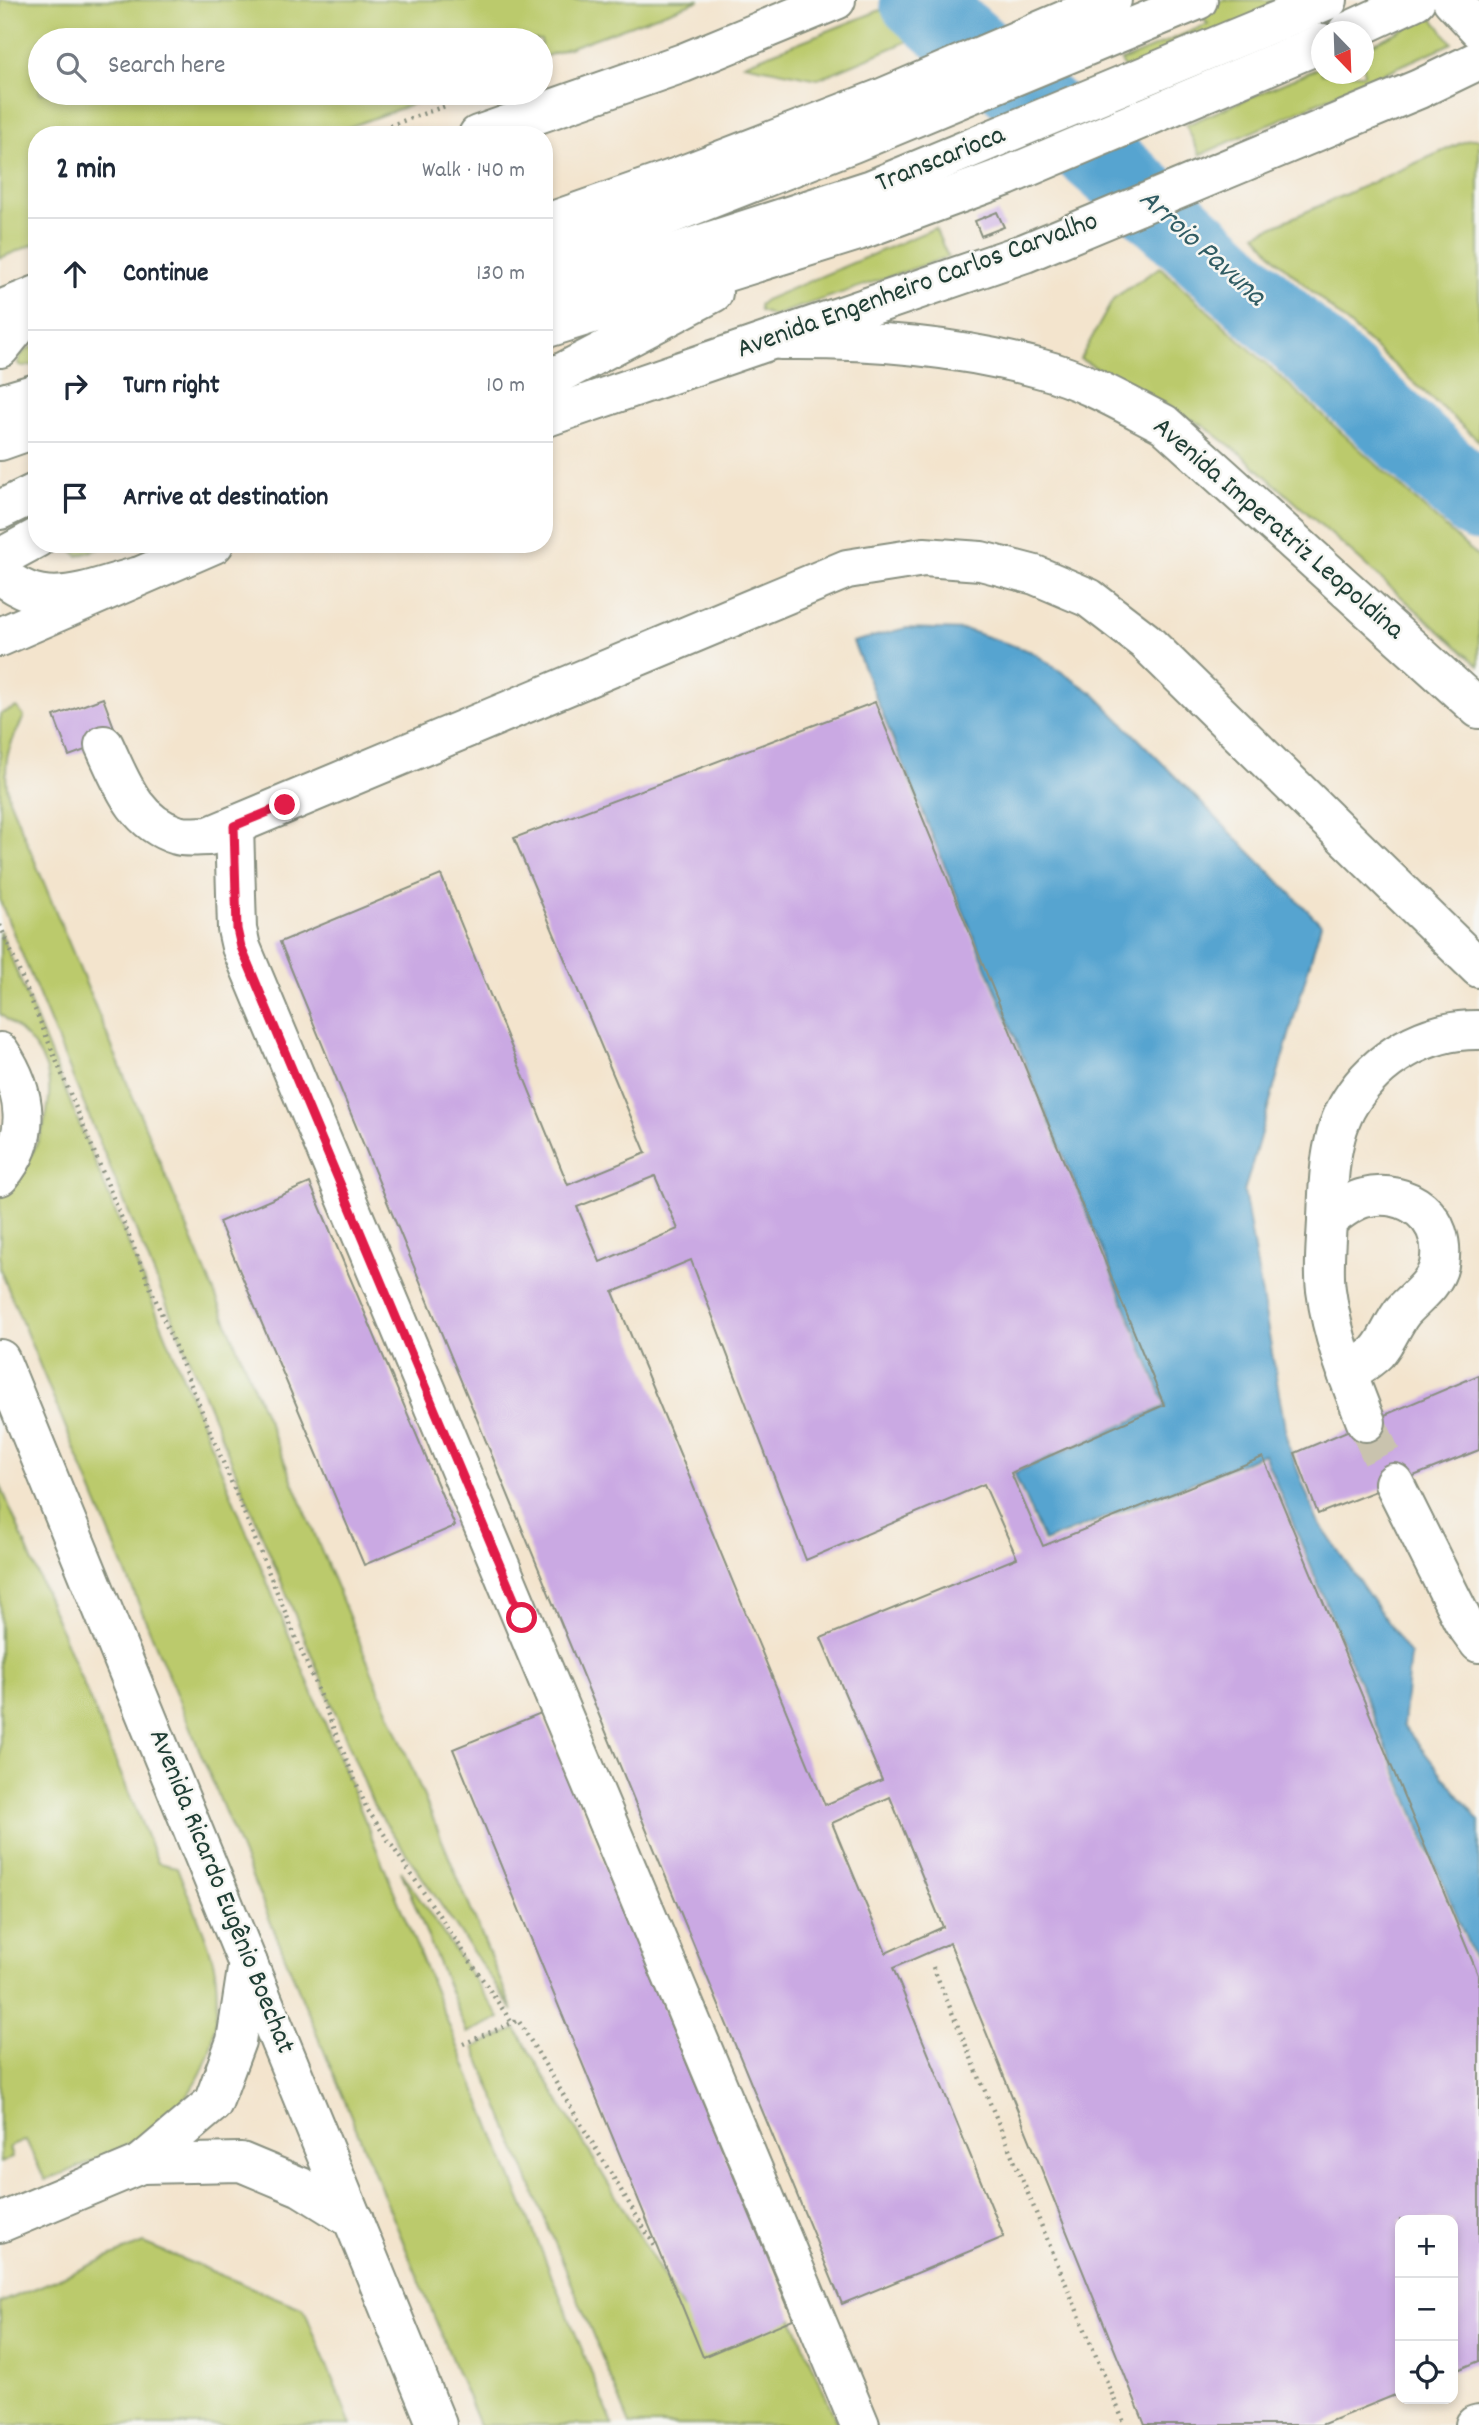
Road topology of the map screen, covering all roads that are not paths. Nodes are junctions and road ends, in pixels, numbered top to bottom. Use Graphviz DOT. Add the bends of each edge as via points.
graph roads {
  1 [pos="1198,0"];
  2 [pos="1328,0"];
  3 [pos="1416,0"];
  4 [pos="1452,0"];
  5 [pos="828,4"];
  6 [pos="1105,16"];
  7 [pos="1371,21"];
  8 [pos="1479,29"];
  9 [pos="1311,47"];
  10 [pos="1479,60"];
  11 [pos="911,103"];
  12 [pos="504,126"];
  13 [pos="553,221"];
  14 [pos="553,256"];
  15 [pos="775,257"];
  16 [pos="553,292"];
  17 [pos="28,299"];
  18 [pos="0,310"];
  19 [pos="28,313"];
  20 [pos="553,327"];
  21 [pos="769,341"];
  22 [pos="0,348"];
  23 [pos="553,377"];
  24 [pos="28,396"];
  25 [pos="0,404"];
  26 [pos="553,415"];
  27 [pos="28,431"];
  28 [pos="0,441"];
  29 [pos="28,496"];
  30 [pos="0,510"];
  31 [pos="28,543"];
  32 [pos="193,553"];
  33 [pos="0,558"];
  34 [pos="0,574"];
  35 [pos="136,577"];
  36 [pos="0,637"];
  37 [pos="1479,709"];
  38 [pos="104,745"];
  39 [pos="234,826"];
  40 [pos="1479,968"];
  41 [pos="1479,1030"];
  42 [pos="0,1052"];
  43 [pos="0,1176"];
  44 [pos="1327,1220"];
  45 [pos="0,1359"];
  46 [pos="1346,1374"];
  47 [pos="1366,1422"];
  48 [pos="1394,1483"];
  49 [pos="1479,1643"];
  50 [pos="248,1961"];
  51 [pos="141,2164"];
  52 [pos="354,2220"];
  53 [pos="0,2223"];
  54 [pos="438,2425"];
  55 [pos="860,2425"];
  1 -- 6 [label="main road"];
  2 -- 16 [label="main road, Transcarioca" via="872,189"];
  3 -- 7 [label="main road"];
  4 -- 8 [label="main road"];
  5 -- 12 [label="main road" via="683,63"];
  6 -- 11 [label="main road"];
  9 -- 15 [label="main road" via="1007,176"];
  10 -- 21 [label="main road, Avenida Engenheiro Carlos Carvalho" via="1070,236"];
  11 -- 13 [label="main road"];
  11 -- 14 [label="main road, Transcarioca" via="653,222"];
  15 -- 20 [label="main road"];
  15 -- 23 [label="main road"];
  17 -- 18 [label="main road"];
  19 -- 22 [label="main road"];
  21 -- 26 [label="main road, Avenida Engenheiro Carlos Carvalho"];
  21 -- 37 [label="main road, Avenida Imperatriz Leopoldina" via="864,339 954,349 1043,369 1164,424"];
  24 -- 25 [label="main road"];
  27 -- 28 [label="main road"];
  29 -- 30 [label="main road"];
  31 -- 33 [label="main road"];
  32 -- 35 [label="main road"];
  34 -- 35 [label="main road" via="27,594 49,597"];
  35 -- 36 [label="main road"];
  38 -- 39 [label="main road" via="128,798 148,821 178,836 209,836"];
  39 -- 40 [label="main road" via="847,569 924,557 981,561 1035,575 1088,598 1145,641"];
  39 -- 55 [label="main road" via="241,947"];
  41 -- 44 [label="main road" via="1432,1037 1399,1051 1349,1103 1336,1136"];
  42 -- 43 [label="main road" via="16,1077 24,1106 22,1135 11,1163"];
  44 -- 46 [label="main road" via="1325,1289"];
  44 -- 46 [label="main road" via="1360,1199 1388,1194 1414,1202 1432,1220 1440,1244 1439,1267 1428,1286 1402,1312 1380,1349"];
  45 -- 50 [label="main road, Avenida Ricardo Eugênio Boechat"];
  46 -- 47 [label="main road"];
  48 -- 49 [label="main road" via="1463,1621"];
  50 -- 51 [label="main road" via="236,2041 213,2103"];
  50 -- 52 [label="main road, Avenida Ricardo Eugênio Boechat"];
  51 -- 52 [label="main road" via="241,2162 300,2187"];
  51 -- 53 [label="main road"];
  52 -- 54 [label="main road, Avenida Ricardo Eugênio Boechat"];
}
